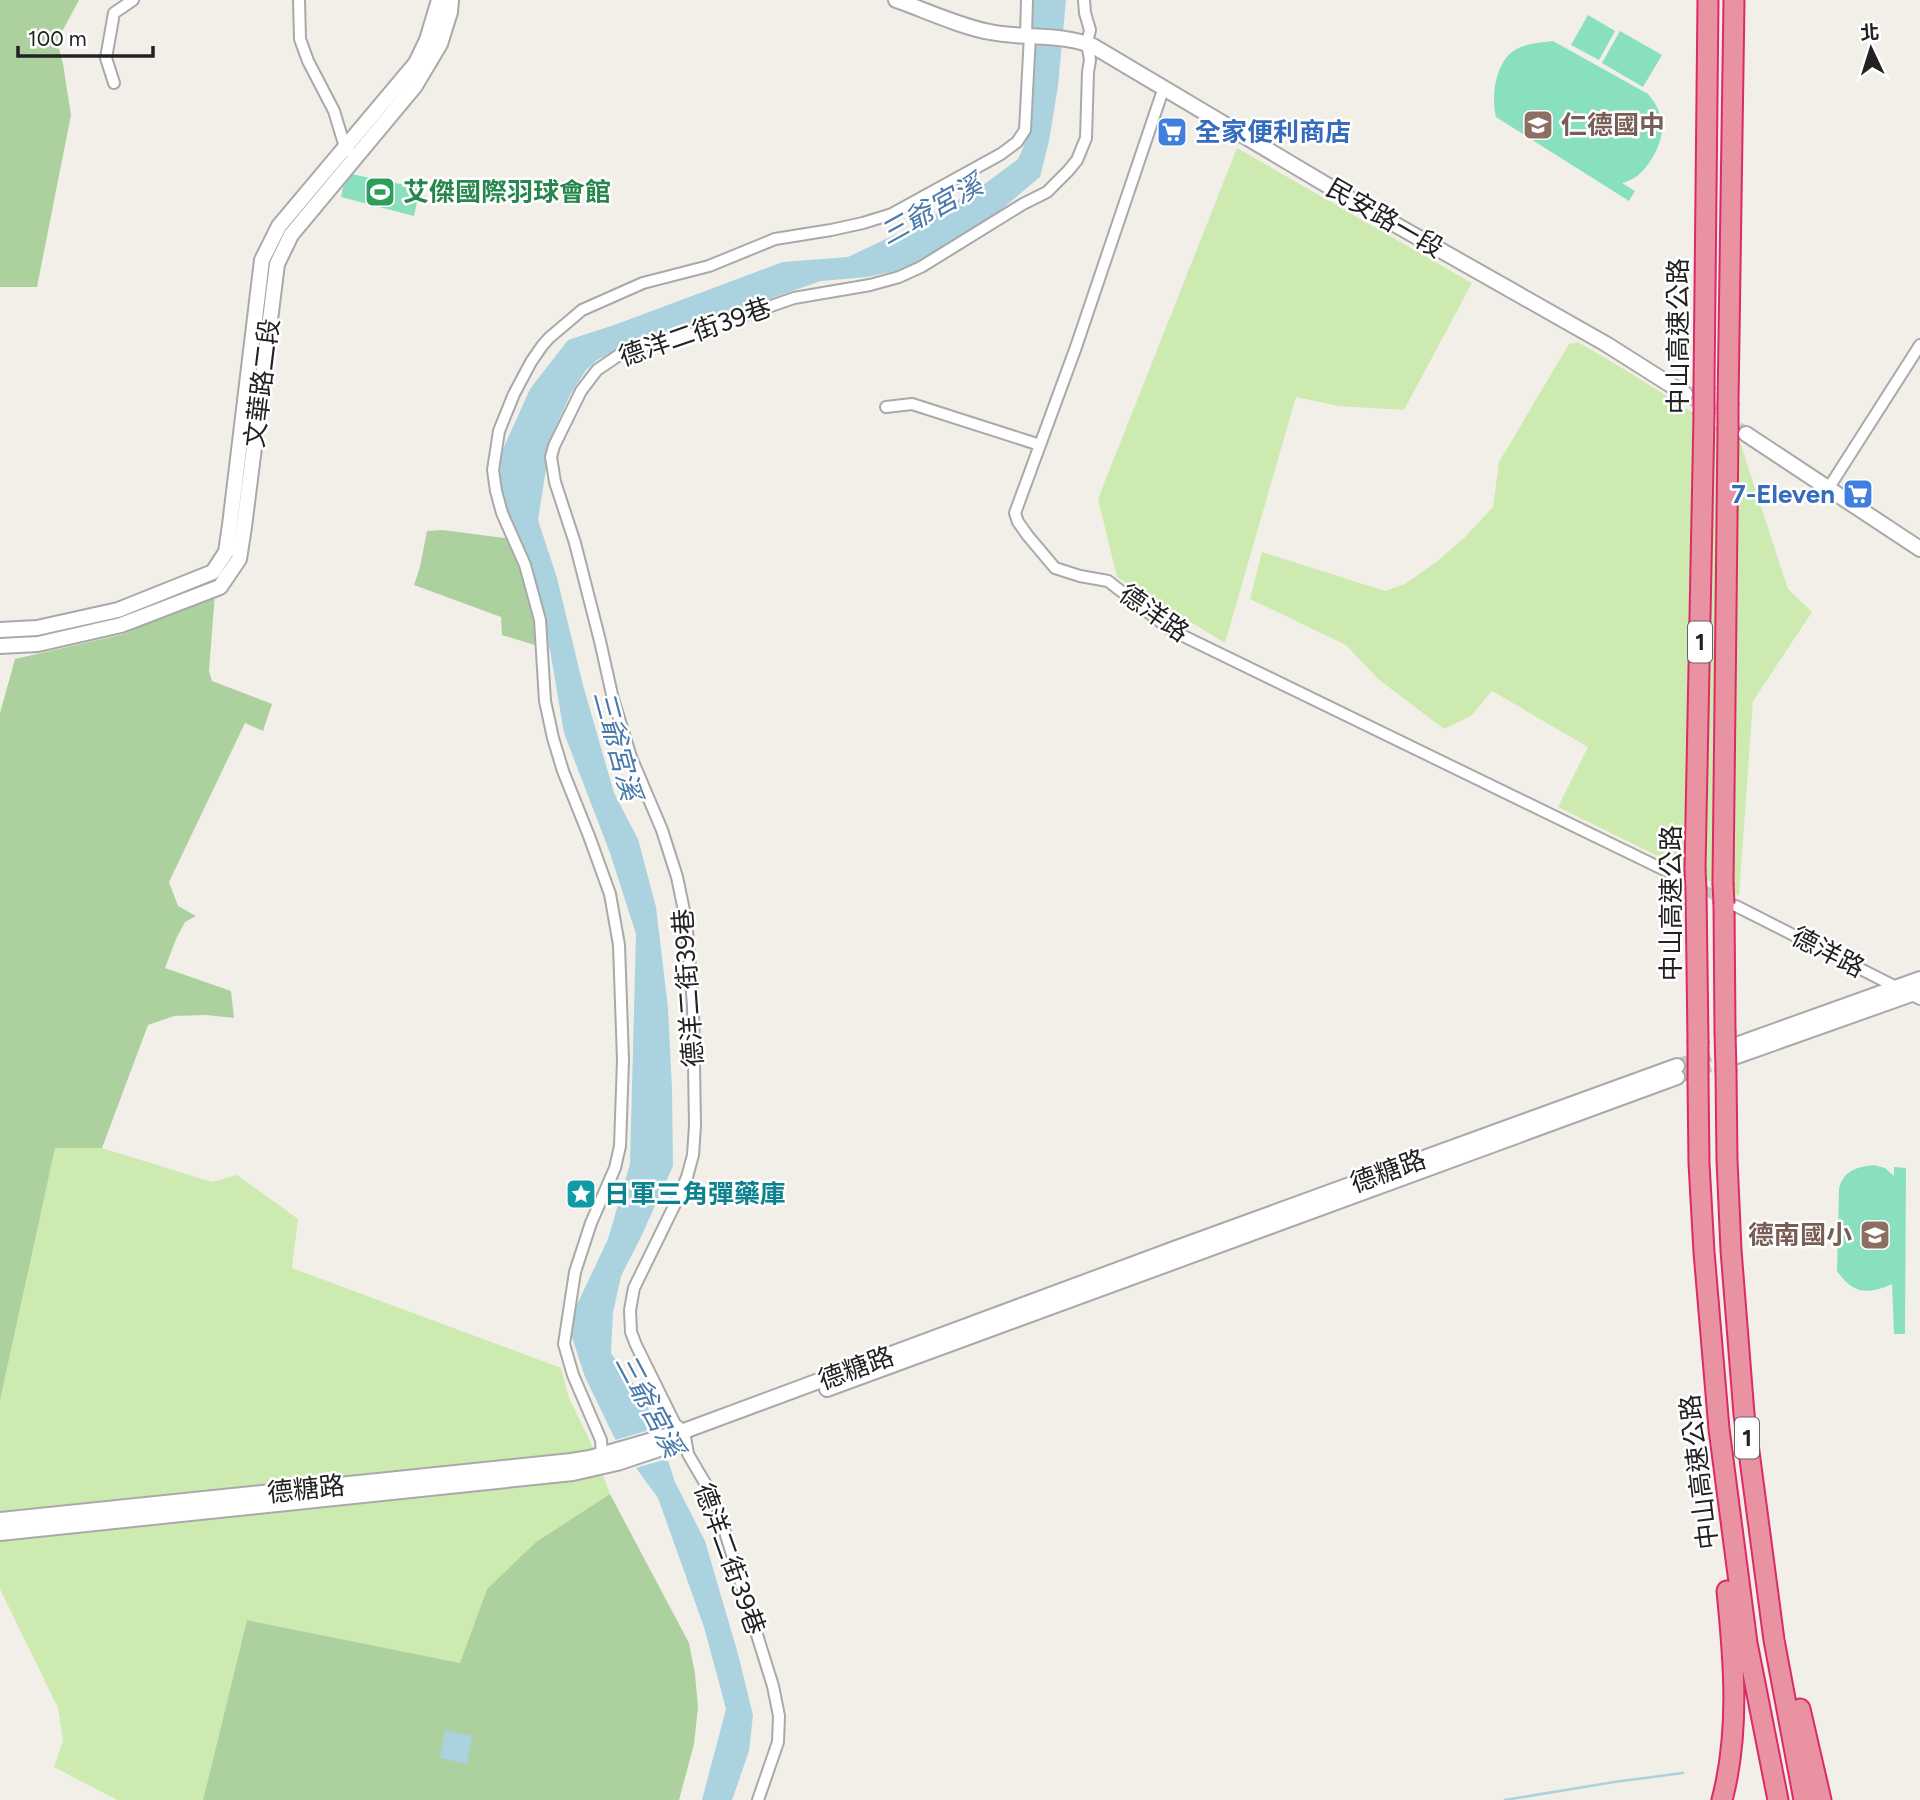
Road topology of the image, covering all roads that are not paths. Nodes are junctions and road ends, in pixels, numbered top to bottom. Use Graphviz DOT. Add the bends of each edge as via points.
graph roads {
  1 [pos="133,0"];
  2 [pos="299,0"];
  3 [pos="439,0"];
  4 [pos="452,0"];
  5 [pos="896,0"];
  6 [pos="1027,0"];
  7 [pos="1084,0"];
  8 [pos="1708,0"];
  9 [pos="1734,0"];
  10 [pos="1031,35"];
  11 [pos="1086,43"];
  12 [pos="114,83"];
  13 [pos="1164,87"];
  14 [pos="351,152"];
  15 [pos="1920,345"];
  16 [pos="1685,394"];
  17 [pos="886,407"];
  18 [pos="1737,432"];
  19 [pos="1040,445"];
  20 [pos="1828,489"];
  21 [pos="1920,549"];
  22 [pos="0,630"];
  23 [pos="0,646"];
  24 [pos="1687,873"];
  25 [pos="1730,905"];
  26 [pos="1920,979"];
  27 [pos="1912,993"];
  28 [pos="1731,1051"];
  29 [pos="1677,1071"];
  30 [pos="1742,1393"];
  31 [pos="1717,1410"];
  32 [pos="681,1437"];
  33 [pos="610,1459"];
  34 [pos="0,1520"];
  35 [pos="0,1533"];
  36 [pos="1730,1751"];
  37 [pos="758,1800"];
  38 [pos="1713,1800"];
  39 [pos="1722,1800"];
  40 [pos="1778,1800"];
  41 [pos="1804,1800"];
  42 [pos="1821,1800"];
  1 -- 12 [label="street" via="114,13 106,58"];
  2 -- 14 [label="street" via="300,39"];
  3 -- 14 [label="street, 文華路二段" via="428,40 415,63"];
  4 -- 14 [label="street, 文華路二段" via="440,44 415,86"];
  5 -- 10 [label="street" via="982,31"];
  6 -- 10 [label="street"];
  7 -- 11 [label="street, 德洋二街39巷" via="1090,30"];
  8 -- 24 [label="highway, 中山高速公路 / 1, bridge" via="1704,415"];
  9 -- 18 [label="highway, 中山高速公路 / 1, bridge" via="1728,403"];
  10 -- 11 [label="street, 民安路一段"];
  10 -- 33 [label="street" via="1025,130 1001,154 882,218 775,239 709,266 643,283 582,310 542,346 499,430 494,480 540,620 545,703 553,738 610,894 619,945 620,1146 575,1272 564,1344"];
  11 -- 13 [label="street, 民安路一段"];
  11 -- 32 [label="street, 德洋二街39巷" via="1090,60 1086,138 1077,160 1047,192 900,277 794,298 612,360 597,370 581,391 551,457 621,727 662,830 685,920 693,1005 694,1148 680,1196 639,1276 629,1310 631,1332 642,1359"];
  13 -- 16 [label="street, 民安路一段"];
  13 -- 19 [label="street, 德洋路"];
  14 -- 22 [label="street, 文華路二段" via="279,226 262,260 226,552 213,572 118,610 37,628"];
  14 -- 23 [label="street, 文華路二段" via="291,235 276,264 239,559 220,587 121,625 38,644"];
  15 -- 20 [label="street"];
  17 -- 19 [label="street" via="912,404"];
  18 -- 20 [label="street"];
  18 -- 25 [label="highway, 中山高速公路 / 1, bridge" via="1723,883"];
  19 -- 24 [label="street, 德洋路" via="1015,513 1055,568 1108,581 1171,630"];
  20 -- 21 [label="street"];
  24 -- 31 [label="highway, 中山高速公路 / 1, bridge" via="1696,890 1699,1163"];
  25 -- 27 [label="street, 德洋路"];
  25 -- 28 [label="highway, 中山高速公路 / 1"];
  26 -- 27 [label="street"];
  27 -- 28 [label="street"];
  28 -- 30 [label="highway, 中山高速公路 / 1" via="1727,1160"];
  29 -- 32 [label="street, 德糖路" via="1591,1096 1174,1249"];
  30 -- 41 [label="highway, 中山高速公路 / 1" via="1774,1640"];
  30 -- 42 [label="highway" via="1753,1413 1783,1638"];
  31 -- 36 [label="highway" via="1709,1430 1734,1685"];
  31 -- 40 [label="highway, 中山高速公路 / 1" via="1746,1643"];
  32 -- 33 [label="street, 德糖路"];
  32 -- 37 [label="street, 德洋二街39巷" via="715,1500 773,1686 778,1742"];
  33 -- 34 [label="street, 德糖路"];
  33 -- 35 [label="street, 德糖路" via="573,1473"];
  36 -- 38 [label="highway"];
  36 -- 39 [label="highway"];
}
